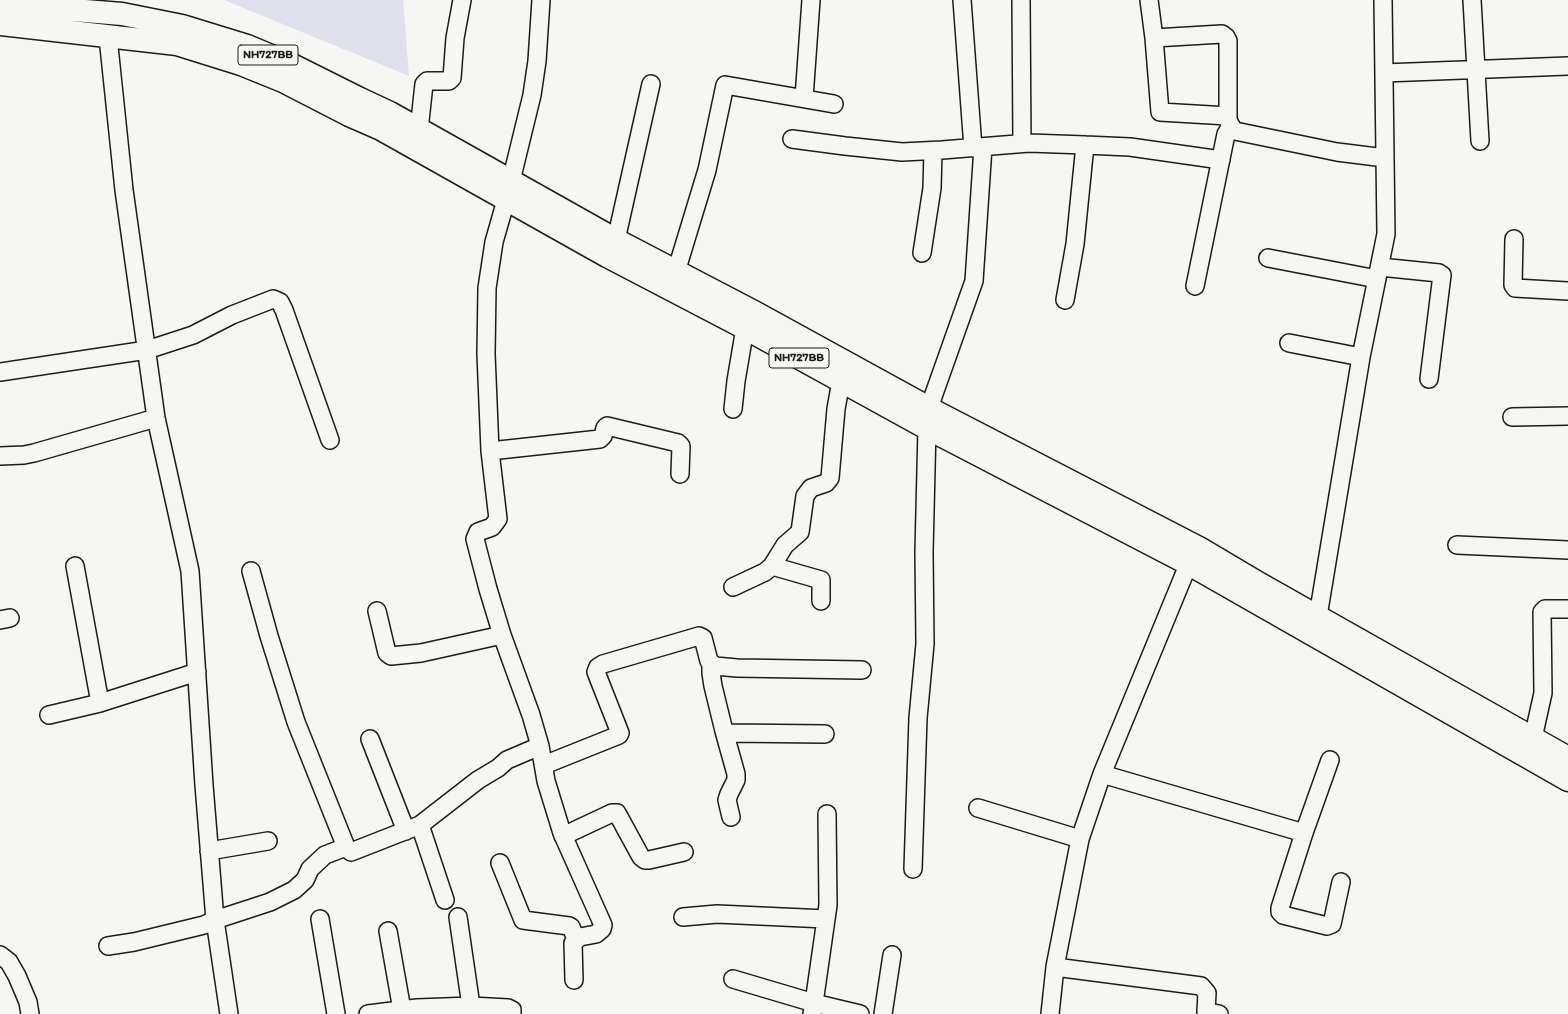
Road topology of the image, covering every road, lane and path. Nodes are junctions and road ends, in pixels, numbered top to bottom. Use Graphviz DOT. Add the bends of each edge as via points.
graph roads {
  1 [pos="462,0"];
  2 [pos="541,0"];
  3 [pos="811,0"];
  4 [pos="962,0"];
  5 [pos="1021,0"];
  6 [pos="1150,0"];
  7 [pos="1383,0"];
  8 [pos="1472,0"];
  9 [pos="0,4"];
  10 [pos="0,24"];
  11 [pos="108,36"];
  12 [pos="1154,38"];
  13 [pos="1568,66"];
  14 [pos="1476,70"];
  15 [pos="1384,73"];
  16 [pos="651,84"];
  17 [pos="804,98"];
  18 [pos="834,104"];
  19 [pos="1229,121"];
  20 [pos="419,130"];
  21 [pos="792,139"];
  22 [pos="1480,141"];
  23 [pos="1022,143"];
  24 [pos="1085,145"];
  25 [pos="978,147"];
  26 [pos="933,151"];
  27 [pos="1385,158"];
  28 [pos="1221,160"];
  29 [pos="508,190"];
  30 [pos="1514,239"];
  31 [pos="616,240"];
  32 [pos="922,253"];
  33 [pos="1268,258"];
  34 [pos="676,272"];
  35 [pos="1379,273"];
  36 [pos="1196,286"];
  37 [pos="1568,291"];
  38 [pos="1065,300"];
  39 [pos="745,328"];
  40 [pos="1289,343"];
  41 [pos="147,350"];
  42 [pos="1361,357"];
  43 [pos="0,372"];
  44 [pos="1429,378"];
  45 [pos="841,381"];
  46 [pos="733,409"];
  47 [pos="1568,416"];
  48 [pos="1512,417"];
  49 [pos="156,418"];
  50 [pos="928,418"];
  51 [pos="330,440"];
  52 [pos="490,451"];
  53 [pos="0,456"];
  54 [pos="680,474"];
  55 [pos="1457,545"];
  56 [pos="1568,550"];
  57 [pos="1193,555"];
  58 [pos="75,566"];
  59 [pos="772,566"];
  60 [pos="251,571"];
  61 [pos="733,587"];
  62 [pos="822,601"];
  63 [pos="1568,609"];
  64 [pos="377,612"];
  65 [pos="1318,616"];
  66 [pos="502,635"];
  67 [pos="711,664"];
  68 [pos="862,670"];
  69 [pos="197,672"];
  70 [pos="100,703"];
  71 [pos="50,715"];
  72 [pos="724,731"];
  73 [pos="825,734"];
  74 [pos="1533,738"];
  75 [pos="370,739"];
  76 [pos="540,746"];
  77 [pos="1568,758"];
  78 [pos="1330,760"];
  79 [pos="544,765"];
  80 [pos="1102,774"];
  81 [pos="1568,780"];
  82 [pos="978,808"];
  83 [pos="827,814"];
  84 [pos="731,817"];
  85 [pos="413,828"];
  86 [pos="1304,833"];
  87 [pos="563,836"];
  88 [pos="1080,839"];
  89 [pos="268,841"];
  90 [pos="346,847"];
  91 [pos="209,851"];
  92 [pos="684,852"];
  93 [pos="500,863"];
  94 [pos="913,869"];
  95 [pos="1341,882"];
  96 [pos="445,900"];
  97 [pos="458,917"];
  98 [pos="683,917"];
  99 [pos="320,919"];
  100 [pos="826,919"];
  101 [pos="215,920"];
  102 [pos="388,931"];
  103 [pos="576,939"];
  104 [pos="108,946"];
  105 [pos="0,955"];
  106 [pos="892,955"];
  107 [pos="1055,967"];
  108 [pos="733,979"];
  109 [pos="574,980"];
  110 [pos="471,1006"];
  111 [pos="813,1008"];
  112 [pos="402,1010"];
  113 [pos="435,1011"];
  114 [pos="1212,1013"];
  115 [pos="30,1014"];
  116 [pos="230,1014"];
  117 [pos="336,1014"];
  118 [pos="368,1014"];
  119 [pos="512,1014"];
  120 [pos="860,1014"];
  121 [pos="883,1014"];
  122 [pos="1050,1014"];
  1 -- 20 [label="street" via="454,38 452,78 450,81 427,81 424,84"];
  2 -- 29 [label="street" via="532,95"];
  3 -- 17 [label="street"];
  4 -- 25 [label="street"];
  5 -- 23 [label="street"];
  6 -- 12 [label="street"];
  7 -- 15 [label="street"];
  8 -- 14 [label="street"];
  9 -- 20 [label="highway, NH727BB" via="122,14 182,26 247,46 290,64"];
  10 -- 11 [label="highway, NH727BB"];
  11 -- 29 [label="highway, NH727BB" via="177,44 241,64 282,81"];
  11 -- 41 [label="street" via="124,190"];
  12 -- 19 [label="street" via="1160,112"];
  12 -- 19 [label="street" via="1222,34 1226,37"];
  13 -- 14 [label="street"];
  14 -- 15 [label="street"];
  14 -- 22 [label="street"];
  15 -- 27 [label="street"];
  16 -- 31 [label="street"];
  17 -- 18 [label="street"];
  17 -- 34 [label="street" via="725,85 707,170"];
  19 -- 27 [label="street" via="1235,130 1245,133 1337,152"];
  19 -- 28 [label="street"];
  20 -- 29 [label="highway, NH727BB"];
  21 -- 26 [label="street" via="902,152"];
  23 -- 24 [label="street"];
  23 -- 25 [label="street"];
  24 -- 28 [label="street"];
  24 -- 38 [label="street" via="1075,244"];
  25 -- 26 [label="street"];
  25 -- 50 [label="street" via="974,281"];
  26 -- 32 [label="street" via="932,188"];
  27 -- 35 [label="street" via="1386,234"];
  28 -- 36 [label="street"];
  29 -- 31 [label="highway, NH727BB"];
  29 -- 39 [label="highway, NH727BB" via="607,256"];
  29 -- 52 [label="street" via="494,242 486,288"];
  30 -- 37 [label="street" via="1515,288"];
  31 -- 34 [label="highway, NH727BB"];
  33 -- 35 [label="street"];
  34 -- 50 [label="highway, NH727BB" via="754,312"];
  35 -- 42 [label="street"];
  35 -- 44 [label="street" via="1439,272 1442,275"];
  39 -- 45 [label="highway, NH727BB"];
  39 -- 46 [label="street"];
  40 -- 42 [label="street"];
  41 -- 43 [label="street"];
  41 -- 49 [label="street"];
  41 -- 51 [label="street" via="193,335 232,315 273,299 280,302"];
  42 -- 65 [label="street"];
  45 -- 50 [label="highway, NH727BB"];
  45 -- 59 [label="street" via="830,478 826,483 811,488 805,496 800,532 785,545"];
  47 -- 48 [label="street"];
  49 -- 53 [label="street" via="34,453"];
  49 -- 69 [label="street" via="190,571"];
  50 -- 57 [label="highway, NH727BB"];
  50 -- 94 [label="street" via="924,552 925,644 918,718"];
  52 -- 54 [label="street" via="600,439 607,426 678,443 681,446"];
  52 -- 66 [label="street" via="498,519 492,527 478,532 475,539"];
  55 -- 56 [label="street"];
  57 -- 65 [label="highway, NH727BB"];
  57 -- 80 [label="street"];
  57 -- 81 [label="highway, NH727BB"];
  58 -- 70 [label="street"];
  59 -- 61 [label="street"];
  59 -- 62 [label="street" via="821,580"];
  60 -- 90 [label="street" via="296,722"];
  63 -- 74 [label="street" via="1545,609 1542,612 1543,693"];
  64 -- 66 [label="street" via="387,653 391,656 421,653"];
  65 -- 74 [label="highway, NH727BB"];
  66 -- 76 [label="street"];
  67 -- 68 [label="street" via="737,668"];
  67 -- 72 [label="street" via="713,686"];
  67 -- 79 [label="street" via="703,638 699,636 598,667 596,672 619,735"];
  69 -- 70 [label="street"];
  69 -- 91 [label="street"];
  70 -- 71 [label="street"];
  72 -- 73 [label="street"];
  72 -- 84 [label="street" via="736,774 727,800"];
  74 -- 77 [label="highway, NH727BB"];
  75 -- 85 [label="street"];
  76 -- 79 [label="street"];
  76 -- 85 [label="street" via="507,760"];
  78 -- 86 [label="street"];
  79 -- 87 [label="street" via="548,791"];
  80 -- 86 [label="street"];
  80 -- 88 [label="street"];
  82 -- 88 [label="street"];
  83 -- 100 [label="street"];
  85 -- 90 [label="street" via="351,852"];
  85 -- 96 [label="street"];
  86 -- 95 [label="street" via="1280,912 1283,915 1327,926 1332,924"];
  87 -- 92 [label="street" via="617,813 645,860"];
  87 -- 103 [label="street" via="603,925 596,934"];
  88 -- 107 [label="street"];
  89 -- 91 [label="street"];
  90 -- 101 [label="street" via="325,855 316,862 305,880 294,890 270,902"];
  91 -- 101 [label="street"];
  93 -- 103 [label="street" via="523,920 569,926"];
  97 -- 110 [label="street"];
  98 -- 100 [label="street" via="717,914"];
  99 -- 117 [label="street"];
  100 -- 111 [label="street"];
  101 -- 104 [label="street" via="176,932"];
  101 -- 116 [label="street"];
  102 -- 112 [label="street"];
  103 -- 109 [label="street" via="572,947"];
  105 -- 115 [label="street" via="9,962 17,976"];
  106 -- 121 [label="street"];
  107 -- 114 [label="street" via="1201,986 1207,993 1206,1009"];
  107 -- 122 [label="street"];
  108 -- 111 [label="street"];
  110 -- 113 [label="street"];
  110 -- 119 [label="street" via="508,1008 512,1010"];
  111 -- 120 [label="street"];
  112 -- 113 [label="street"];
  112 -- 118 [label="street"];
}
